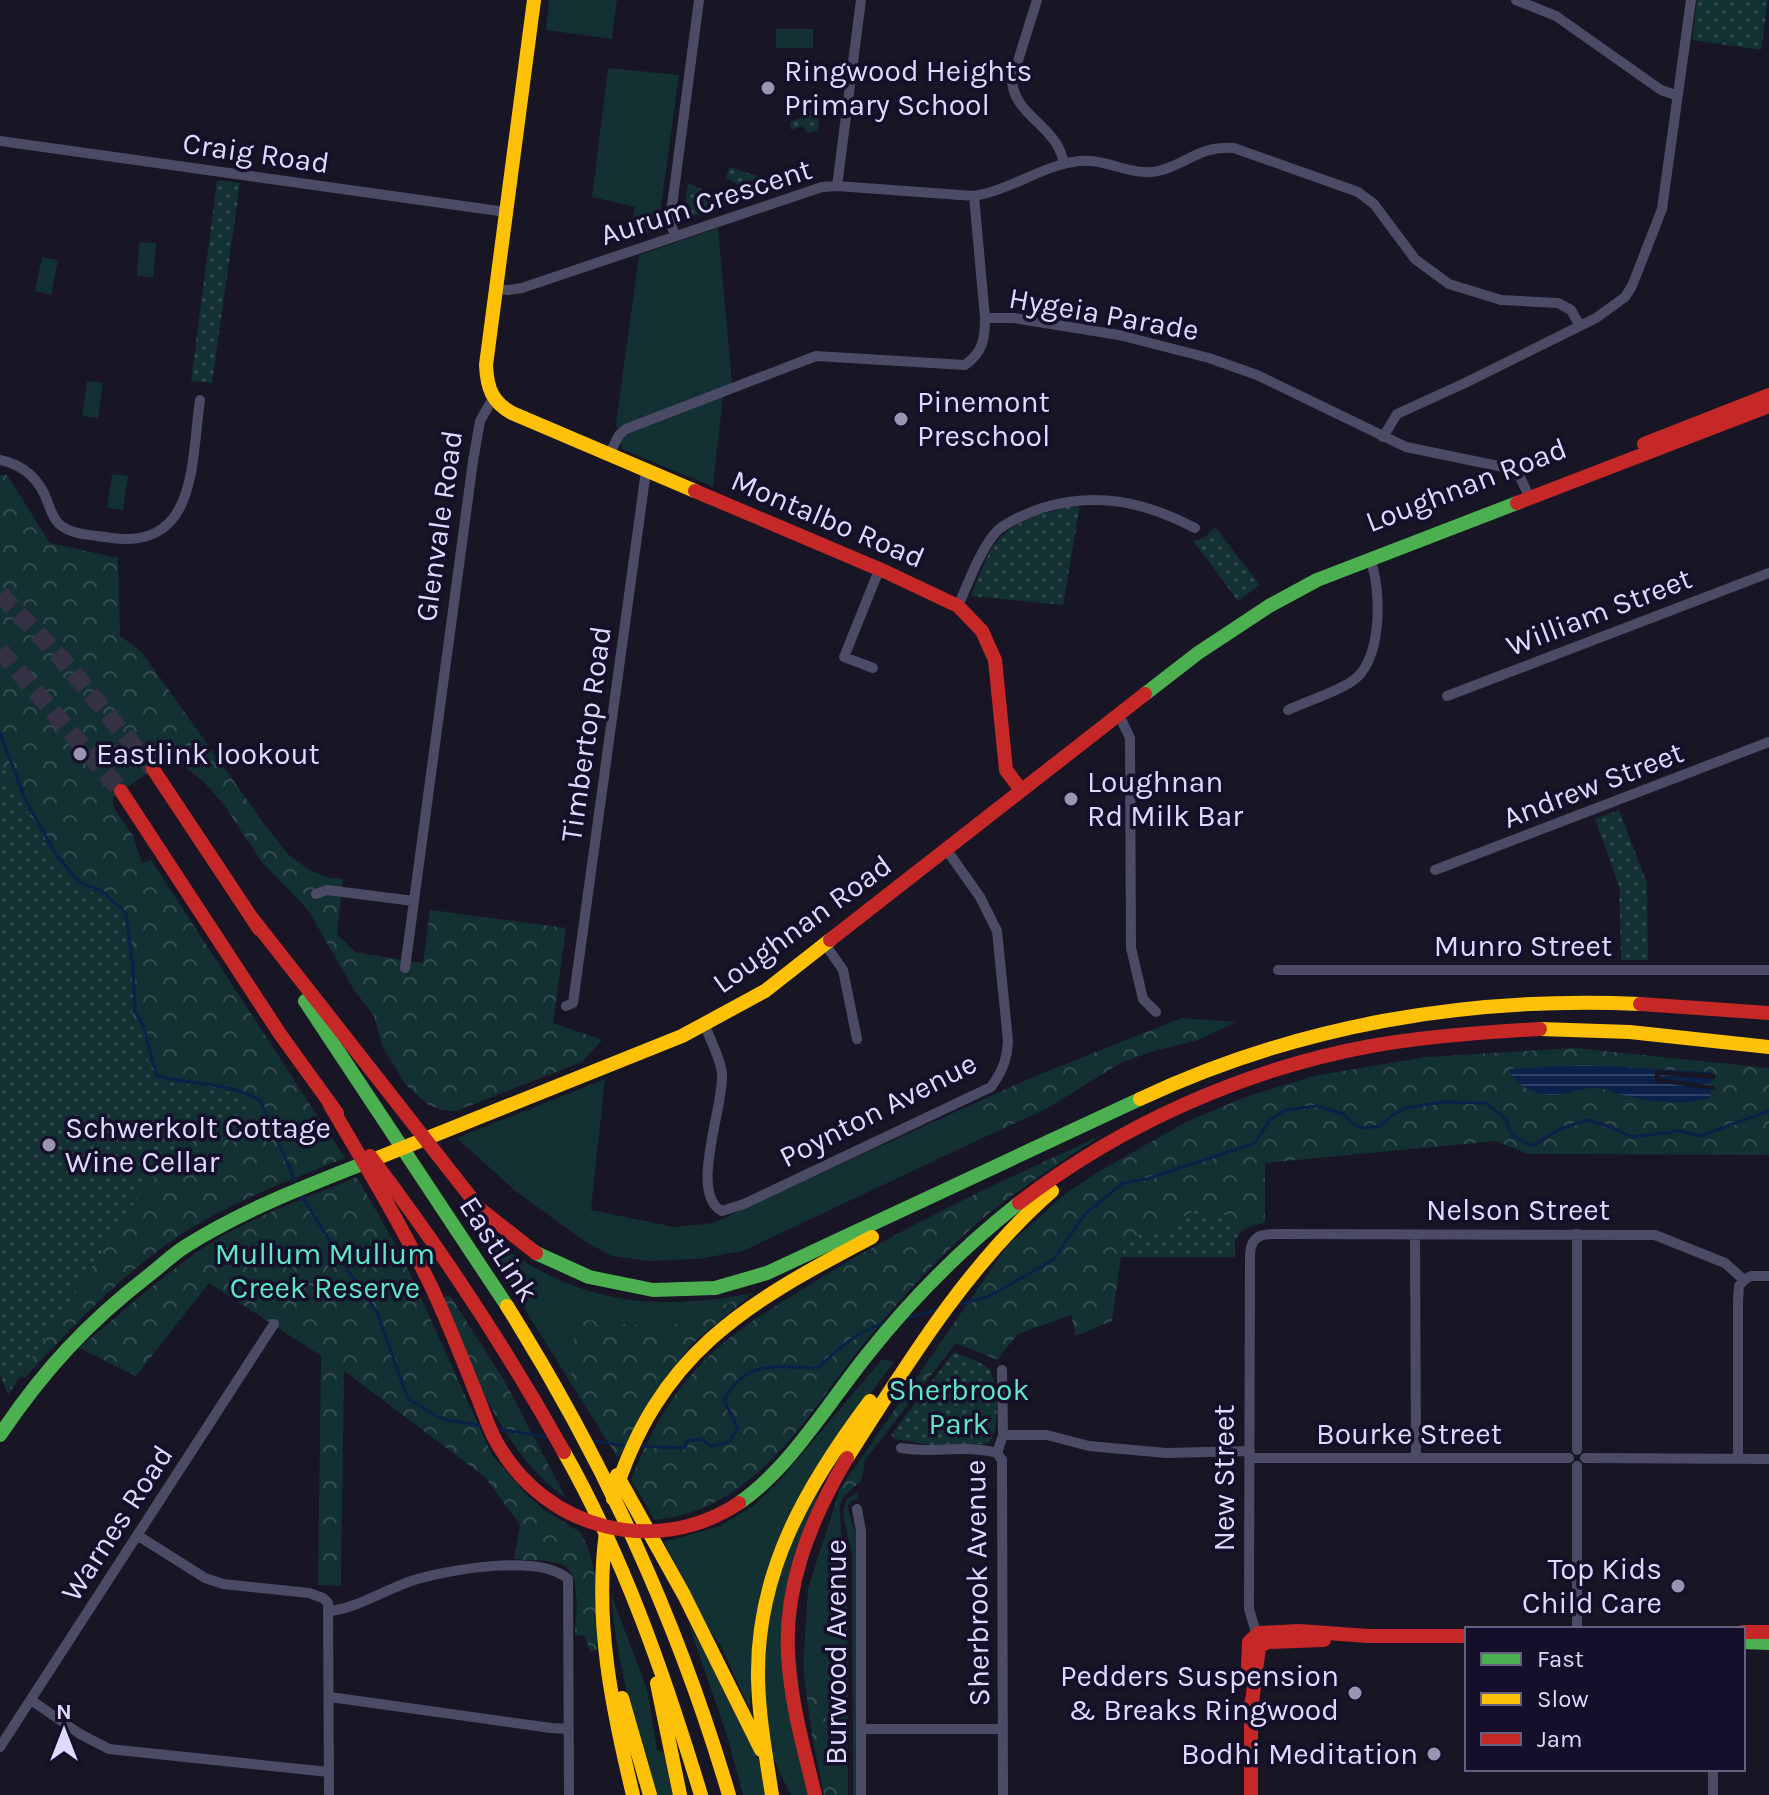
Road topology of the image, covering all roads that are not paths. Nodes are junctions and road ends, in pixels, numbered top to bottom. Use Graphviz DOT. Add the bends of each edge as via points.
graph roads {
  1 [pos="534,0"];
  2 [pos="699,0"];
  3 [pos="861,0"];
  4 [pos="1037,0"];
  5 [pos="1516,0"];
  6 [pos="1691,0"];
  7 [pos="1678,96"];
  8 [pos="0,141"];
  9 [pos="1064,163"];
  10 [pos="837,186"];
  11 [pos="974,196"];
  12 [pos="506,212"];
  13 [pos="675,236"];
  14 [pos="495,289"];
  15 [pos="985,318"];
  16 [pos="1580,326"];
  17 [pos="1769,395"];
  18 [pos="200,400"];
  19 [pos="492,400"];
  20 [pos="1769,406"];
  21 [pos="1383,437"];
  22 [pos="609,455"];
  23 [pos="0,460"];
  24 [pos="646,471"];
  25 [pos="1526,490"];
  26 [pos="1195,528"];
  27 [pos="1370,559"];
  28 [pos="879,570"];
  29 [pos="1769,573"];
  30 [pos="958,606"];
  31 [pos="1198,653"];
  32 [pos="873,668"];
  33 [pos="1447,696"];
  34 [pos="1288,710"];
  35 [pos="1118,713"];
  36 [pos="1769,742"];
  37 [pos="153,769"];
  38 [pos="1021,790"];
  39 [pos="121,791"];
  40 [pos="946,849"];
  41 [pos="1435,870"];
  42 [pos="316,894"];
  43 [pos="414,901"];
  44 [pos="252,918"];
  45 [pos="825,944"];
  46 [pos="405,968"];
  47 [pos="1278,970"];
  48 [pos="1769,970"];
  49 [pos="573,1006"];
  50 [pos="1156,1012"];
  51 [pos="1769,1013"];
  52 [pos="705,1025"];
  53 [pos="857,1039"];
  54 [pos="1769,1047"];
  55 [pos="1241,1082"];
  56 [pos="1134,1102"];
  57 [pos="330,1105"];
  58 [pos="1577,1234"];
  59 [pos="1415,1235"];
  60 [pos="1254,1239"];
  61 [pos="1769,1276"];
  62 [pos="1744,1280"];
  63 [pos="274,1324"];
  64 [pos="917,1349"];
  65 [pos="1002,1370"];
  66 [pos="563,1396"];
  67 [pos="0,1435"];
  68 [pos="1003,1435"];
  69 [pos="901,1448"];
  70 [pos="997,1453"];
  71 [pos="1250,1455"];
  72 [pos="1416,1458"];
  73 [pos="1577,1458"];
  74 [pos="1738,1459"];
  75 [pos="1769,1459"];
  76 [pos="857,1509"];
  77 [pos="137,1535"];
  78 [pos="330,1611"];
  79 [pos="643,1618"];
  80 [pos="1577,1627"];
  81 [pos="1769,1632"];
  82 [pos="1368,1636"];
  83 [pos="1465,1636"];
  84 [pos="1745,1640"];
  85 [pos="1261,1641"];
  86 [pos="1769,1643"];
  87 [pos="605,1646"];
  88 [pos="330,1697"];
  89 [pos="31,1700"];
  90 [pos="569,1729"];
  91 [pos="861,1729"];
  92 [pos="1003,1729"];
  93 [pos="0,1747"];
  94 [pos="1713,1771"];
  95 [pos="329,1772"];
  96 [pos="329,1795"];
  97 [pos="569,1795"];
  98 [pos="633,1795"];
  99 [pos="650,1795"];
  100 [pos="680,1795"];
  101 [pos="701,1795"];
  102 [pos="729,1795"];
  103 [pos="779,1795"];
  104 [pos="815,1795"];
  105 [pos="861,1795"];
  106 [pos="1003,1795"];
  107 [pos="1251,1795"];
  108 [pos="1713,1795"];
  1 -- 12 [label="main road, Glenvale Road"];
  2 -- 13 [label="street" via="670,221"];
  3 -- 10 [label="street"];
  4 -- 9 [label="street" via="1012,88 1020,105 1055,140"];
  5 -- 7 [label="street" via="1556,16 1661,90"];
  6 -- 7 [label="street"];
  7 -- 16 [label="street" via="1662,209 1632,286 1615,307"];
  8 -- 12 [label="street, Craig Road"];
  9 -- 11 [label="street, Aurum Crescent"];
  9 -- 16 [label="street, Aurum Crescent" via="1087,160 1147,173 1201,151 1234,148 1366,196 1415,259 1449,284 1501,300 1558,303 1571,310"];
  10 -- 11 [label="street, Aurum Crescent"];
  10 -- 13 [label="street, Aurum Crescent"];
  11 -- 15 [label="street"];
  12 -- 14 [label="main road, Glenvale Road"];
  13 -- 14 [label="street, Aurum Crescent" via="522,288"];
  14 -- 19 [label="main road, Glenvale Road" via="485,378"];
  15 -- 21 [label="street, Hygeia Parade" via="1119,335 1209,358 1257,375"];
  15 -- 22 [label="street, Hygeia Parade" via="980,351 965,365 816,356 626,429"];
  16 -- 21 [label="street" via="1397,414"];
  17 -- 25 [label="main road, Loughnan Road"];
  18 -- 23 [label="street" via="183,505 169,525 146,538 68,530 55,519 36,480"];
  19 -- 22 [label="main road, Montalbo Road"];
  19 -- 43 [label="street, Glenvale Road" via="480,421 475,447"];
  20 -- 27 [label="main road, Loughnan Road"];
  21 -- 25 [label="street, Hygeia Parade" via="1422,451 1508,468"];
  22 -- 24 [label="main road, Montalbo Road"];
  24 -- 28 [label="main road, Montalbo Road"];
  24 -- 49 [label="street, Timbertop Road"];
  25 -- 31 [label="main road, Loughnan Road" via="1292,584 1226,625"];
  26 -- 30 [label="street" via="1172,515 1100,499 1065,501 1030,512 998,530"];
  27 -- 31 [label="main road, Loughnan Road" via="1288,595"];
  27 -- 34 [label="street" via="1379,603 1366,663 1350,683"];
  28 -- 30 [label="main road, Montalbo Road"];
  28 -- 32 [label="street" via="844,657"];
  29 -- 33 [label="street, William Street"];
  30 -- 38 [label="main road, Montalbo Road" via="982,631 995,660 1006,770"];
  31 -- 35 [label="main road, Loughnan Road"];
  35 -- 38 [label="main road, Loughnan Road"];
  35 -- 50 [label="street" via="1130,738 1131,948 1143,999"];
  36 -- 41 [label="street, Andrew Street"];
  37 -- 44 [label="main road, EastLink"];
  38 -- 40 [label="main road, Loughnan Road"];
  39 -- 57 [label="main road, EastLink"];
  40 -- 45 [label="main road, Loughnan Road"];
  40 -- 52 [label="street, Poynton Avenue" via="997,931 1008,1041 1002,1072 991,1087 722,1211 707,1186 722,1072"];
  42 -- 43 [label="street" via="327,890"];
  43 -- 46 [label="street, Glenvale Road"];
  44 -- 56 [label="main road" via="480,1209 532,1251 620,1285 715,1288 767,1273"];
  44 -- 66 [label="main road, EastLink"];
  45 -- 52 [label="main road, Loughnan Road" via="765,991"];
  45 -- 53 [label="street" via="843,970"];
  47 -- 48 [label="street, Munro Street"];
  51 -- 56 [label="main road" via="1564,1002 1416,1015 1276,1045"];
  52 -- 67 [label="main road, Loughnan Road" via="299,1189 186,1246 76,1337"];
  54 -- 55 [label="main road" via="1602,1030 1484,1031 1316,1057"];
  55 -- 57 [label="main road" via="1129,1129 1009,1209 941,1270 756,1490 733,1507 666,1532 617,1531 558,1507 510,1463 412,1247"];
  55 -- 64 [label="main road" via="1086,1164 1025,1215"];
  56 -- 87 [label="main road" via="829,1260 774,1291 706,1340 639,1429 611,1505 601,1579"];
  57 -- 79 [label="main road, EastLink" via="406,1201 532,1392 610,1540"];
  58 -- 59 [label="street, Nelson Street"];
  58 -- 62 [label="street, Nelson Street" via="1662,1236 1725,1263"];
  58 -- 73 [label="street"];
  59 -- 60 [label="street, Nelson Street" via="1268,1234"];
  59 -- 72 [label="street"];
  60 -- 71 [label="street, New Street"];
  61 -- 62 [label="street"];
  62 -- 74 [label="street" via="1738,1301"];
  63 -- 77 [label="street, Warnes Road"];
  64 -- 103 [label="main road" via="826,1460 778,1551 758,1659 760,1704"];
  64 -- 104 [label="main road" via="822,1499 795,1571 789,1674"];
  65 -- 68 [label="street, Sherbrook Avenue"];
  66 -- 102 [label="main road" via="637,1544 684,1654"];
  66 -- 103 [label="main road" via="602,1447 657,1544"];
  68 -- 70 [label="street, Sherbrook Avenue"];
  68 -- 71 [label="street, Bourke Street" via="1047,1435 1089,1446 1166,1453"];
  69 -- 70 [label="street"];
  70 -- 92 [label="street, Sherbrook Avenue" via="1002,1460"];
  71 -- 72 [label="street, Bourke Street"];
  71 -- 85 [label="street, New Street" via="1249,1609"];
  72 -- 73 [label="street, Bourke Street"];
  73 -- 74 [label="street, Bourke Street"];
  73 -- 80 [label="street"];
  74 -- 75 [label="street, Bourke Street"];
  76 -- 91 [label="street, Burwood Avenue"];
  77 -- 78 [label="street" via="205,1578 309,1593 323,1598"];
  77 -- 89 [label="street, Warnes Road"];
  78 -- 88 [label="street"];
  78 -- 90 [label="street" via="413,1581 478,1567 561,1572 568,1579"];
  79 -- 100 [label="main road"];
  79 -- 101 [label="main road, EastLink"];
  81 -- 84 [label="main road"];
  82 -- 83 [label="main road"];
  82 -- 85 [label="main road"];
  82 -- 85 [label="main road" via="1299,1631"];
  84 -- 86 [label="main road"];
  85 -- 107 [label="main road, New Street" via="1249,1642"];
  87 -- 98 [label="main road"];
  87 -- 99 [label="main road"];
  88 -- 90 [label="street"];
  88 -- 95 [label="street"];
  89 -- 93 [label="street, Warnes Road"];
  89 -- 95 [label="street" via="109,1749"];
  90 -- 97 [label="street"];
  91 -- 92 [label="street"];
  91 -- 105 [label="street, Burwood Avenue"];
  92 -- 106 [label="street, Sherbrook Avenue"];
  94 -- 108 [label="street"];
  95 -- 96 [label="street"];
}
